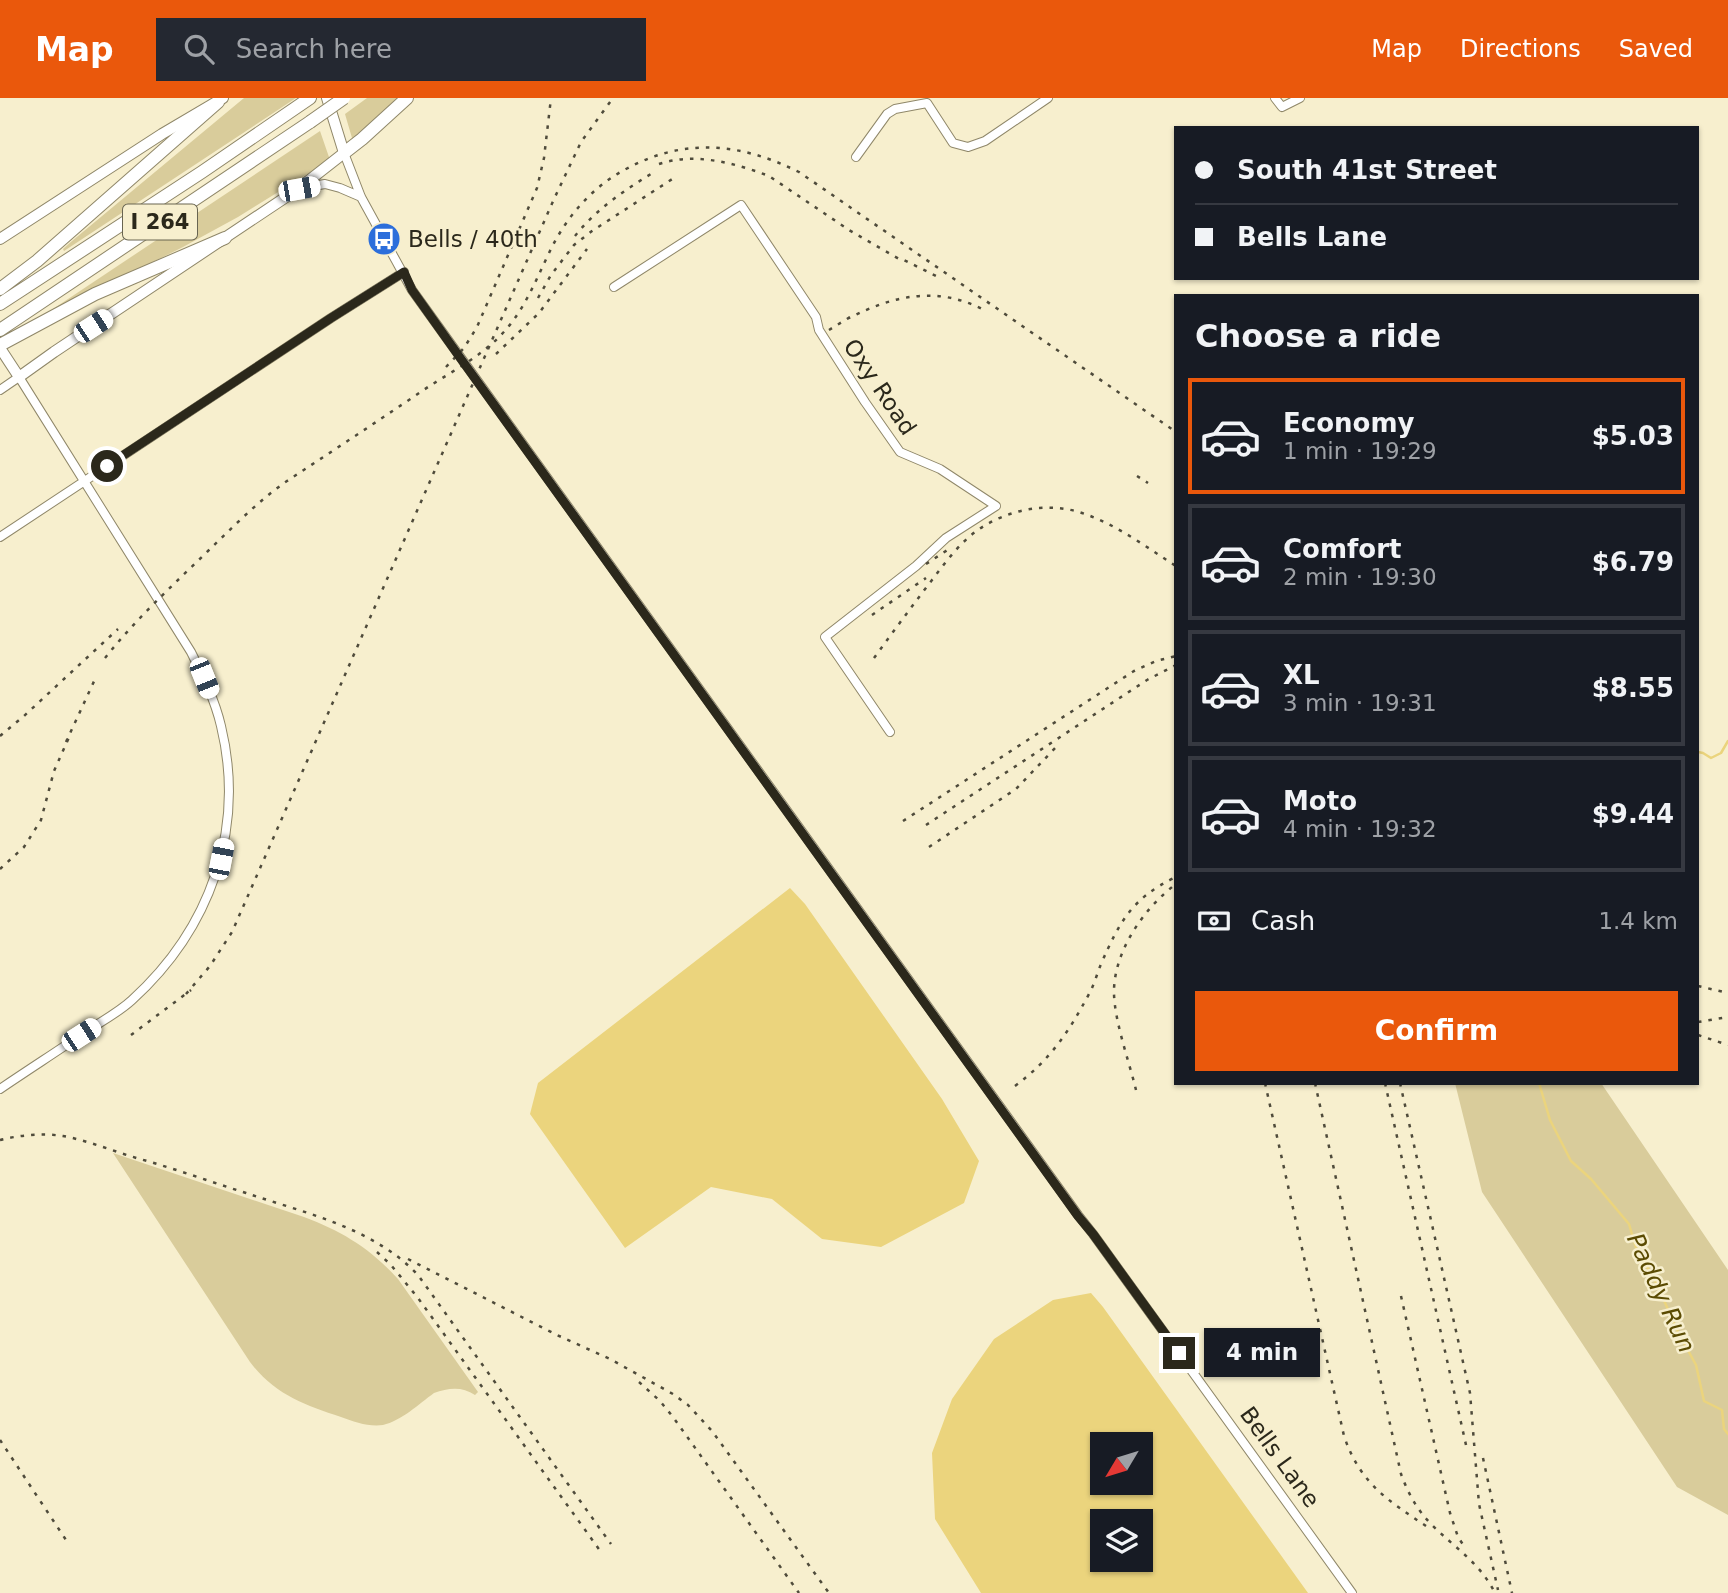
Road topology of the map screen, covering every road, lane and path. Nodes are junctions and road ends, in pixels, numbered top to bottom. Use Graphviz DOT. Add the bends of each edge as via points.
graph roads {
  1 [pos="327,98"];
  2 [pos="344,98"];
  3 [pos="407,98"];
  4 [pos="1048,98"];
  5 [pos="1275,98"];
  6 [pos="1300,98"];
  7 [pos="220,100"];
  8 [pos="306,101"];
  9 [pos="344,153"];
  10 [pos="856,157"];
  11 [pos="299,189"];
  12 [pos="361,197"];
  13 [pos="225,238"];
  14 [pos="0,239"];
  15 [pos="404,272"];
  16 [pos="614,287"];
  17 [pos="0,289"];
  18 [pos="0,304"];
  19 [pos="5,327"];
  20 [pos="0,346"];
  21 [pos="19,377"];
  22 [pos="0,390"];
  23 [pos="85,481"];
  24 [pos="0,537"];
  25 [pos="890,732"];
  26 [pos="0,1089"];
  27 [pos="1352,1593"];
  1 -- 9 [label="main road, Bells Lane"];
  2 -- 19 [label="highway, I 264, bridge"];
  3 -- 9 [label="highway"];
  4 -- 10 [label="street" via="985,141 968,147 953,143 927,103 895,108"];
  5 -- 6 [label="street" via="1282,107"];
  7 -- 14 [label="main road"];
  7 -- 17 [label="highway"];
  8 -- 18 [label="highway, I 264"];
  9 -- 11 [label="main road"];
  9 -- 12 [label="street, Bells Lane"];
  11 -- 12 [label="street" via="326,184"];
  11 -- 13 [label="main road"];
  12 -- 15 [label="street, Bells Lane"];
  13 -- 20 [label="highway" via="95,294"];
  13 -- 21 [label="main road"];
  15 -- 23 [label="street"];
  15 -- 27 [label="street, Bells Lane" via="461,359"];
  16 -- 25 [label="street, Oxy Road" via="741,205 793,279 817,317 820,331 900,452 940,469 996,506 946,538 825,637"];
  20 -- 21 [label="main road"];
  21 -- 22 [label="street"];
  21 -- 23 [label="street"];
  23 -- 24 [label="street"];
  23 -- 26 [label="street" via="204,678 226,753 226,835 201,911 160,973 120,1010"];
}
